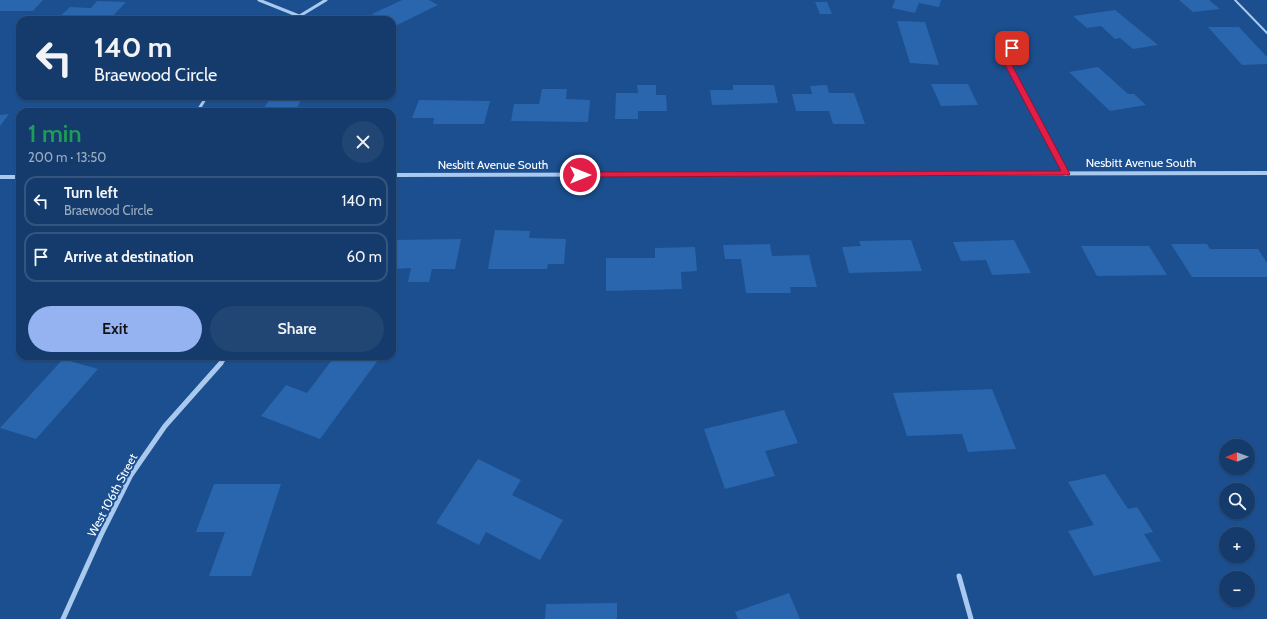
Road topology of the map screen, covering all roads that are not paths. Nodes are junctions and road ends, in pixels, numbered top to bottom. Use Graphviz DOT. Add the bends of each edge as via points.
graph roads {
  1 [pos="259,0"];
  2 [pos="326,0"];
  3 [pos="1235,0"];
  4 [pos="299,16"];
  5 [pos="1267,33"];
  6 [pos="1015,35"];
  7 [pos="1267,173"];
  8 [pos="1066,174"];
  9 [pos="396,175"];
  10 [pos="0,177"];
  11 [pos="16,177"];
  12 [pos="223,360"];
  13 [pos="959,576"];
  14 [pos="63,619"];
  15 [pos="971,619"];
  1 -- 4 [label="street"];
  2 -- 4 [label="street"];
  3 -- 5 [label="lane"];
  6 -- 8 [label="street" via="1008,60 1010,67"];
  7 -- 8 [label="street, Nesbitt Avenue South"];
  8 -- 9 [label="street, Nesbitt Avenue South"];
  10 -- 11 [label="street"];
  12 -- 14 [label="street, West 106th Street" via="165,426 131,475"];
  13 -- 15 [label="street"];
}
